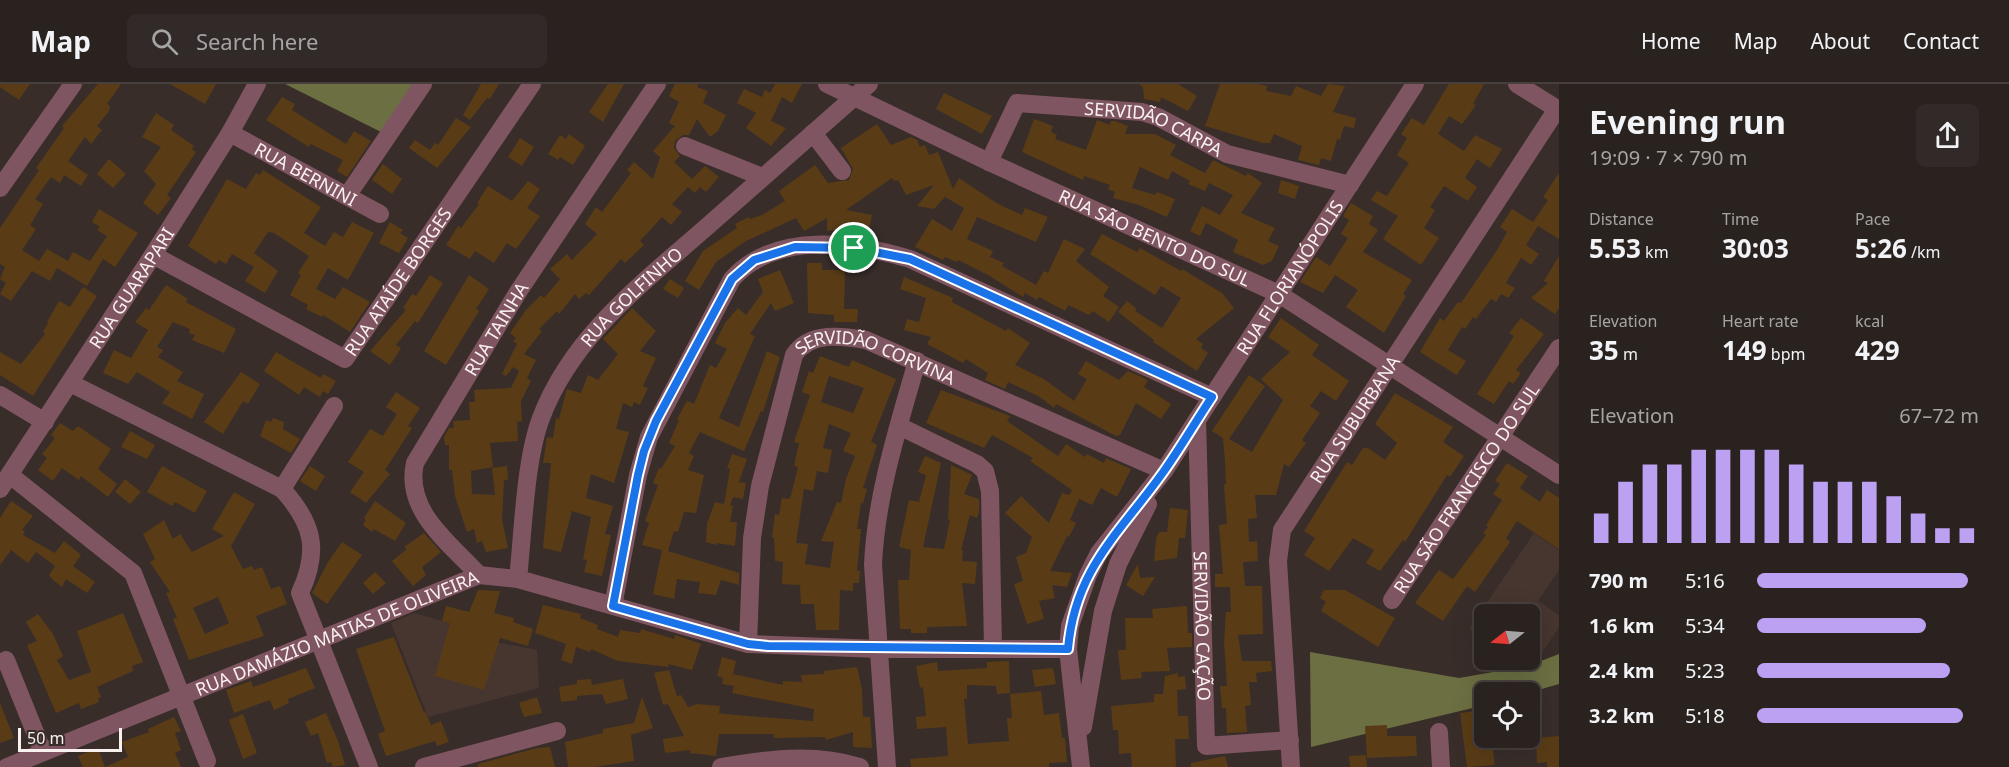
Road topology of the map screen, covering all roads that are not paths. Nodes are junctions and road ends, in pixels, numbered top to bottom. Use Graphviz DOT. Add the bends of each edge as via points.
graph roads {
  1 [pos="73,84"];
  2 [pos="257,84"];
  3 [pos="423,84"];
  4 [pos="532,84"];
  5 [pos="657,84"];
  6 [pos="827,84"];
  7 [pos="868,84"];
  8 [pos="1415,84"];
  9 [pos="1518,84"];
  10 [pos="854,98"];
  11 [pos="1558,109"];
  12 [pos="230,133"];
  13 [pos="813,133"];
  14 [pos="685,146"];
  15 [pos="989,162"];
  16 [pos="842,171"];
  17 [pos="762,177"];
  18 [pos="1350,185"];
  19 [pos="0,188"];
  20 [pos="347,196"];
  21 [pos="380,214"];
  22 [pos="153,255"];
  23 [pos="1278,294"];
  24 [pos="1559,348"];
  25 [pos="917,361"];
  26 [pos="1389,365"];
  27 [pos="70,383"];
  28 [pos="0,395"];
  29 [pos="1212,397"];
  30 [pos="334,406"];
  31 [pos="1197,420"];
  32 [pos="45,422"];
  33 [pos="898,426"];
  34 [pos="1501,437"];
  35 [pos="1164,471"];
  36 [pos="1559,475"];
  37 [pos="5,482"];
  38 [pos="282,489"];
  39 [pos="479,575"];
  40 [pos="518,579"];
  41 [pos="1392,600"];
  42 [pos="613,606"];
  43 [pos="319,641"];
  44 [pos="748,644"];
  45 [pos="879,649"];
  46 [pos="993,649"];
  47 [pos="1068,649"];
  48 [pos="6,660"];
  49 [pos="181,696"];
  50 [pos="557,731"];
  51 [pos="1439,732"];
  52 [pos="1290,740"];
  53 [pos="1080,748"];
  54 [pos="43,752"];
  55 [pos="207,761"];
  56 [pos="7,767"];
  57 [pos="369,767"];
  58 [pos="424,767"];
  59 [pos="721,767"];
  60 [pos="860,767"];
  61 [pos="887,767"];
  62 [pos="1081,767"];
  63 [pos="1291,767"];
  64 [pos="1441,767"];
  1 -- 19 [label="street"];
  2 -- 12 [label="street, RUA GUARAPARI"];
  3 -- 20 [label="street"];
  4 -- 22 [label="street, RUA ATAÍDE BORGES" via="345,359"];
  5 -- 39 [label="street, RUA TAINHA" via="518,292 415,463 413,492 419,508"];
  6 -- 10 [label="street, RUA SÃO BENTO DO SUL"];
  7 -- 10 [label="street, RUA GOLFINHO"];
  8 -- 18 [label="street, RUA FLORIANÓPOLIS"];
  9 -- 11 [label="street"];
  10 -- 13 [label="street, RUA GOLFINHO"];
  10 -- 15 [label="street, RUA SÃO BENTO DO SUL"];
  11 -- 26 [label="street, RUA SUBURBANA"];
  12 -- 20 [label="street, RUA BERNINI"];
  12 -- 22 [label="street, RUA GUARAPARI"];
  13 -- 16 [label="street"];
  13 -- 17 [label="street, RUA GOLFINHO"];
  14 -- 17 [label="street"];
  15 -- 18 [label="street, SERVIDÃO CARPA" via="1017,103 1127,109 1158,117 1227,154"];
  15 -- 23 [label="street, RUA SÃO BENTO DO SUL"];
  17 -- 40 [label="street, RUA GOLFINHO" via="619,304 584,343 557,382 540,421 535,445"];
  18 -- 23 [label="street, RUA FLORIANÓPOLIS"];
  20 -- 21 [label="street, RUA BERNINI"];
  22 -- 27 [label="street, RUA GUARAPARI"];
  23 -- 26 [label="street, RUA SÃO BENTO DO SUL"];
  23 -- 29 [label="street, RUA FLORIANÓPOLIS"];
  24 -- 34 [label="street, RUA SÃO FRANCISCO DO SUL"];
  25 -- 33 [label="street"];
  25 -- 35 [label="street, SERVIDÃO CORVINA"];
  25 -- 44 [label="street, SERVIDÃO CORVINA" via="866,340 829,336 800,346 794,355 756,505"];
  26 -- 34 [label="street, RUA SÃO BENTO DO SUL"];
  26 -- 52 [label="street, RUA SUBURBANA" via="1282,530 1278,561"];
  27 -- 32 [label="street, RUA GUARAPARI"];
  27 -- 38 [label="street"];
  28 -- 32 [label="street"];
  29 -- 31 [label="street, RUA FLORIANÓPOLIS"];
  29 -- 42 [label="street" via="910,259 854,248 795,247 771,252 754,260 732,279 649,437"];
  30 -- 38 [label="street"];
  31 -- 35 [label="street, RUA FLORIANÓPOLIS"];
  31 -- 52 [label="street, SERVIDÃO CAÇÃO" via="1206,746"];
  32 -- 37 [label="street, RUA GUARAPARI"];
  33 -- 45 [label="street" via="874,532"];
  33 -- 46 [label="street" via="985,471 990,491"];
  34 -- 36 [label="street, RUA SÃO BENTO DO SUL"];
  34 -- 41 [label="street, RUA SÃO FRANCISCO DO SUL"];
  35 -- 47 [label="street, RUA FLORIANÓPOLIS" via="1099,553 1077,600"];
  35 -- 53 [label="street, RUA FLORIANÓPOLIS" via="1110,588 1091,671"];
  37 -- 49 [label="street" via="133,573"];
  38 -- 43 [label="street" via="308,529 313,559 300,593"];
  39 -- 40 [label="street, RUA DAMÁZIO MATIAS DE OLIVEIRA"];
  39 -- 43 [label="street, RUA DAMÁZIO MATIAS DE OLIVEIRA"];
  40 -- 42 [label="street, RUA DAMÁZIO MATIAS DE OLIVEIRA"];
  42 -- 44 [label="street, RUA DAMÁZIO MATIAS DE OLIVEIRA"];
  43 -- 49 [label="street, RUA DAMÁZIO MATIAS DE OLIVEIRA"];
  43 -- 57 [label="street"];
  44 -- 45 [label="street, RUA DAMÁZIO MATIAS DE OLIVEIRA"];
  45 -- 46 [label="street, RUA DAMÁZIO MATIAS DE OLIVEIRA"];
  45 -- 61 [label="street"];
  46 -- 47 [label="street, RUA DAMÁZIO MATIAS DE OLIVEIRA"];
  47 -- 53 [label="street, RUA FLORIANÓPOLIS"];
  48 -- 54 [label="street"];
  49 -- 54 [label="street, RUA DAMÁZIO MATIAS DE OLIVEIRA"];
  49 -- 55 [label="street"];
  50 -- 58 [label="street"];
  51 -- 64 [label="street"];
  52 -- 63 [label="street, RUA SUBURBANA"];
  53 -- 62 [label="street, RUA FLORIANÓPOLIS"];
  54 -- 56 [label="street, RUA DAMÁZIO MATIAS DE OLIVEIRA"];
  59 -- 60 [label="street" via="815,758"];
}
